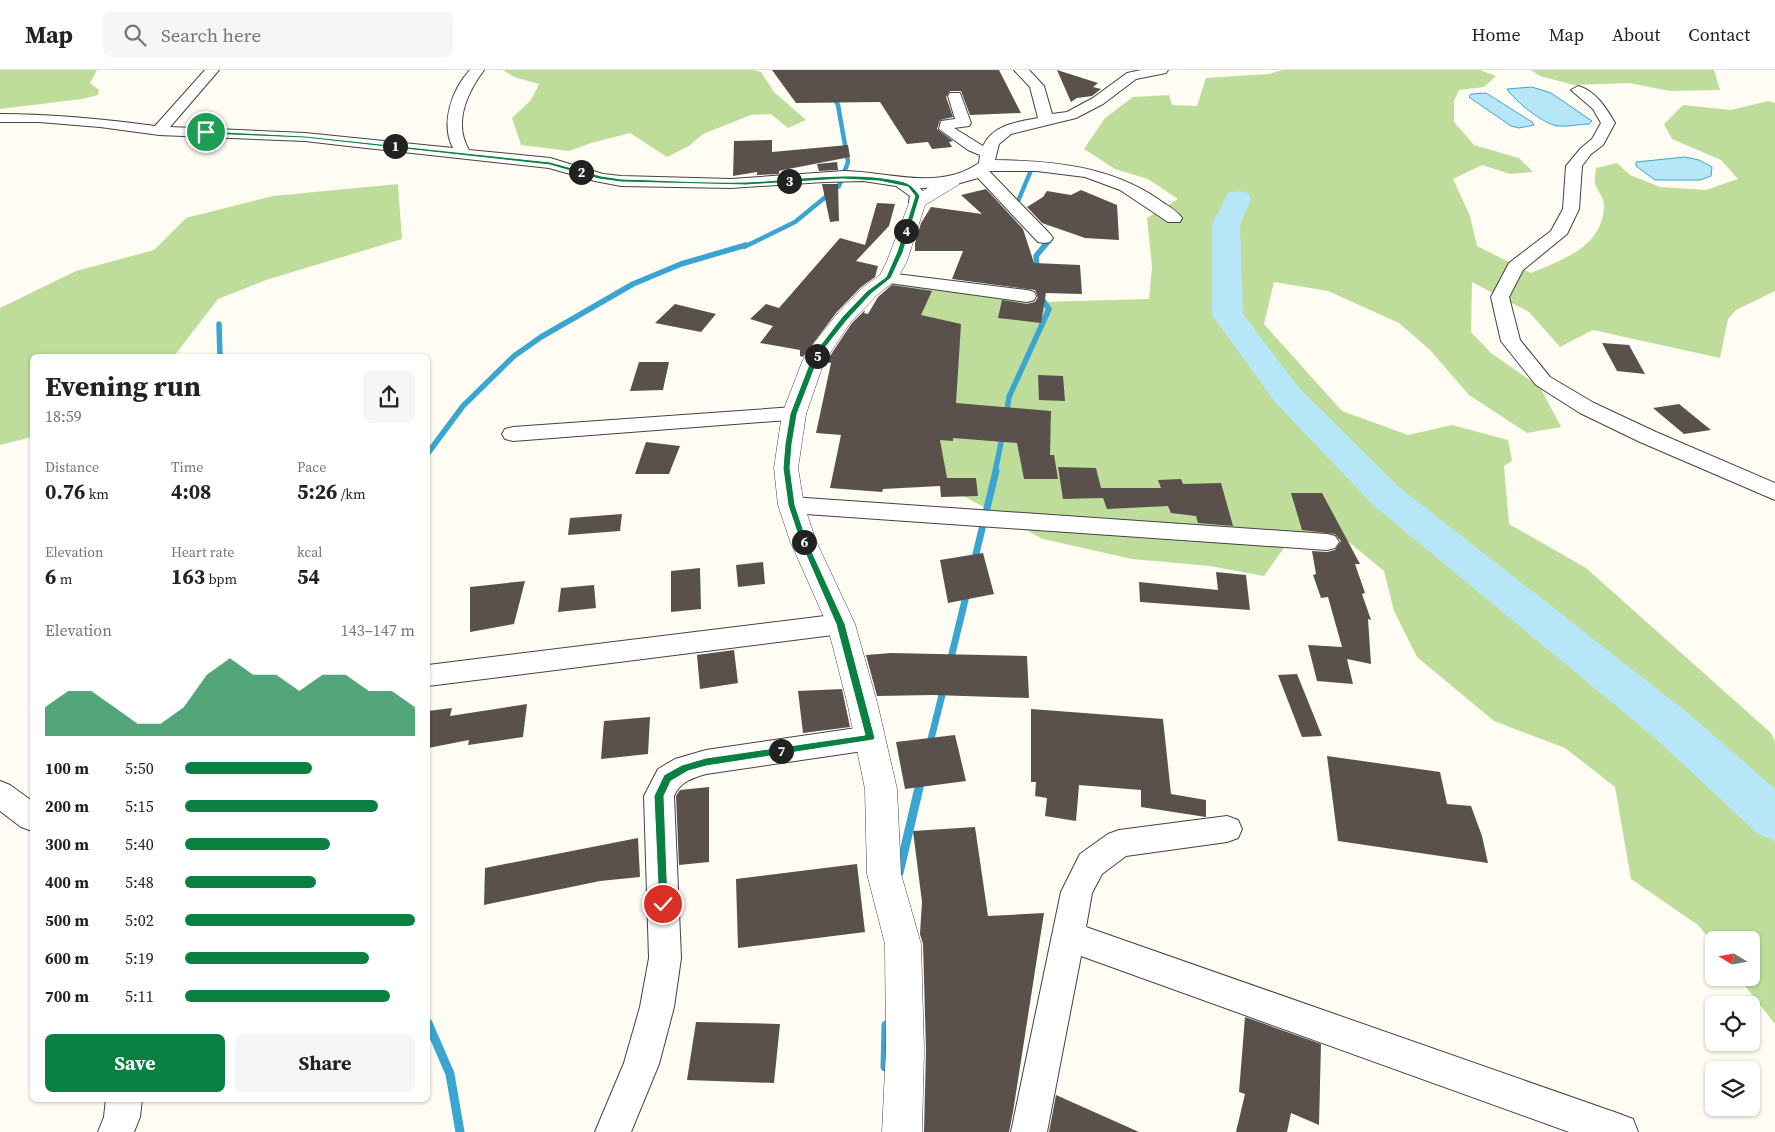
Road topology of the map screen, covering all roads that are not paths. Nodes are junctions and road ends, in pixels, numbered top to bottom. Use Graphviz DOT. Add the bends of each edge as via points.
graph roads {
  1 [pos="212,70"];
  2 [pos="478,70"];
  3 [pos="1020,70"];
  4 [pos="1161,70"];
  5 [pos="1117,72"];
  6 [pos="1132,76"];
  7 [pos="1578,90"];
  8 [pos="956,96"];
  9 [pos="0,118"];
  10 [pos="1046,120"];
  11 [pos="159,131"];
  12 [pos="464,154"];
  13 [pos="984,162"];
  14 [pos="952,181"];
  15 [pos="900,182"];
  16 [pos="917,202"];
  17 [pos="1174,218"];
  18 [pos="1044,238"];
  19 [pos="888,278"];
  20 [pos="1027,296"];
  21 [pos="794,414"];
  22 [pos="513,434"];
  23 [pos="1775,492"];
  24 [pos="792,505"];
  25 [pos="1327,542"];
  26 [pos="841,624"];
  27 [pos="430,676"];
  28 [pos="870,738"];
  29 [pos="0,794"];
  30 [pos="30,816"];
  31 [pos="1227,829"];
  32 [pos="1069,936"];
  33 [pos="124,1102"];
  34 [pos="116,1132"];
  35 [pos="612,1132"];
  36 [pos="902,1132"];
  37 [pos="1029,1132"];
  38 [pos="1620,1132"];
  1 -- 11 [label="street"];
  2 -- 12 [label="street" via="467,85 456,120 455,135"];
  3 -- 10 [label="street" via="1037,86"];
  4 -- 6 [label="street"];
  5 -- 6 [label="street"];
  6 -- 10 [label="street" via="1088,107 1071,115"];
  7 -- 23 [label="street" via="1599,107 1608,123 1598,142 1574,166 1571,209 1558,234 1515,267 1500,297 1511,341 1543,381 1587,408"];
  8 -- 13 [label="street" via="964,123 946,124 946,128 973,147"];
  9 -- 11 [label="street" via="65,120"];
  10 -- 13 [label="street" via="999,134 991,141"];
  11 -- 12 [label="street" via="305,137"];
  12 -- 15 [label="street" via="550,163 601,178 634,182 746,183 842,177"];
  13 -- 14 [label="street"];
  13 -- 17 [label="street" via="1088,173 1136,192"];
  13 -- 18 [label="street"];
  14 -- 15 [label="street" via="929,184"];
  14 -- 16 [label="street"];
  15 -- 16 [label="street" via="914,190"];
  16 -- 19 [label="street"];
  19 -- 20 [label="street"];
  19 -- 21 [label="street" via="844,318 821,348"];
  21 -- 22 [label="street"];
  21 -- 24 [label="street" via="786,468"];
  24 -- 25 [label="street"];
  24 -- 26 [label="street" via="803,541"];
  26 -- 27 [label="street"];
  26 -- 28 [label="street"];
  28 -- 35 [label="street" via="706,762 685,768 668,778 659,796 665,958 657,1007 641,1064"];
  28 -- 36 [label="street" via="881,789 884,874 903,944 905,1050"];
  29 -- 30 [label="street"];
  31 -- 32 [label="street" via="1119,844 1091,864 1087,871 1077,892"];
  32 -- 37 [label="street"];
  32 -- 38 [label="street"];
  33 -- 34 [label="street"];
}
